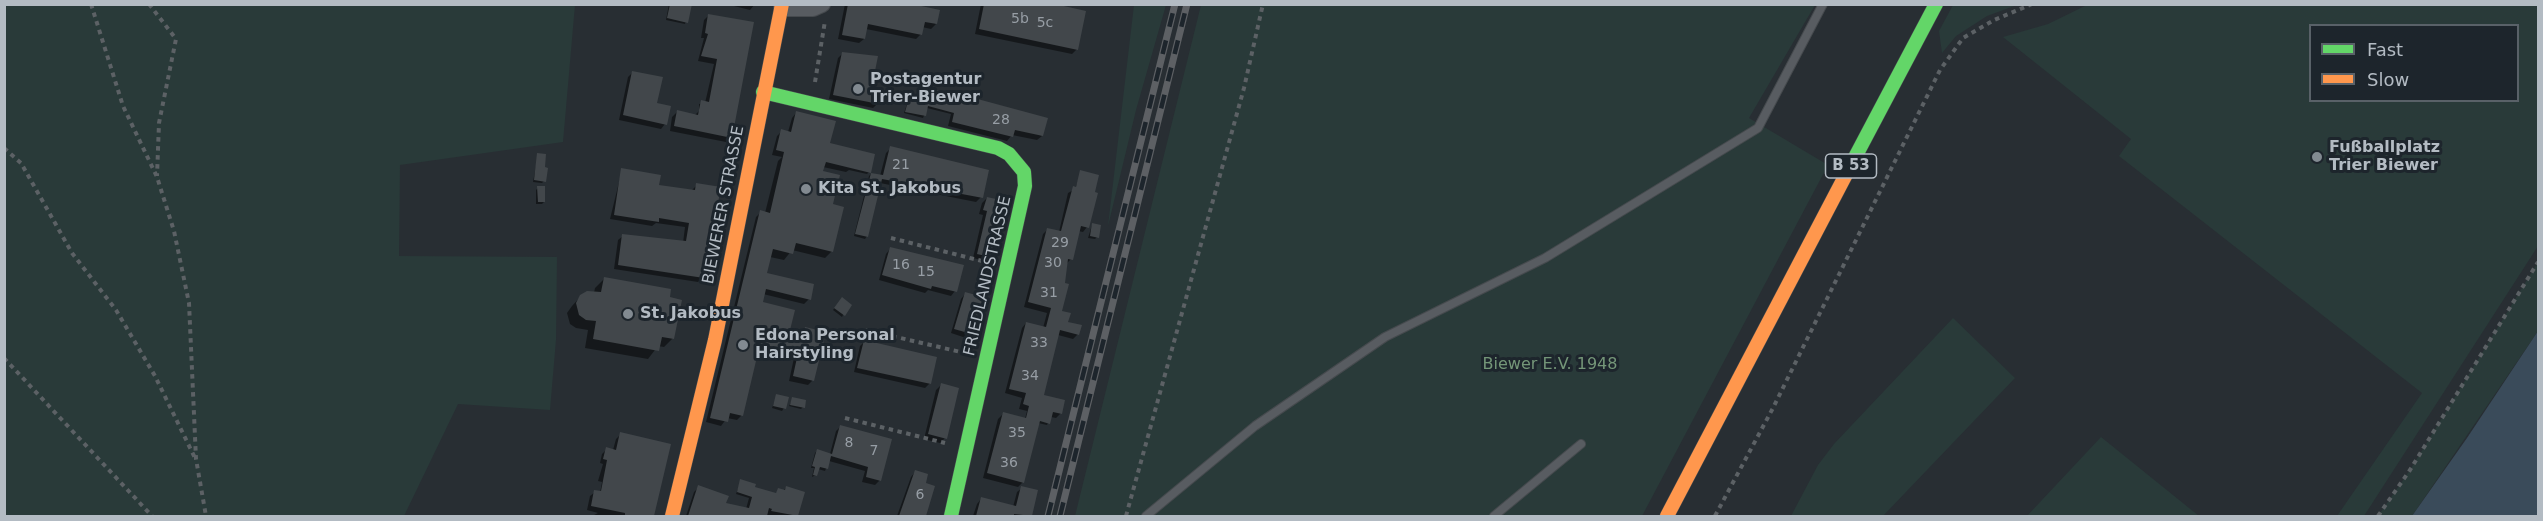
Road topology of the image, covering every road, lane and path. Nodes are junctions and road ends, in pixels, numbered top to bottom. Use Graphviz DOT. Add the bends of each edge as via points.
graph roads {
  1 [pos="91,4"];
  2 [pos="149,4"];
  3 [pos="1263,4"];
  4 [pos="1823,4"];
  5 [pos="1936,4"];
  6 [pos="2032,4"];
  7 [pos="782,6"];
  8 [pos="824,10"];
  9 [pos="763,92"];
  10 [pos="811,104"];
  11 [pos="4,148"];
  12 [pos="157,177"];
  13 [pos="891,238"];
  14 [pos="2538,262"];
  15 [pos="1007,267"];
  16 [pos="866,330"];
  17 [pos="4,358"];
  18 [pos="987,358"];
  19 [pos="845,418"];
  20 [pos="1581,444"];
  21 [pos="967,448"];
  22 [pos="196,459"];
  23 [pos="152,516"];
  24 [pos="206,516"];
  25 [pos="672,516"];
  26 [pos="951,516"];
  27 [pos="1126,516"];
  28 [pos="1146,516"];
  29 [pos="1494,516"];
  30 [pos="1667,516"];
  31 [pos="1715,516"];
  32 [pos="2378,516"];
  1 -- 12 [label="path" via="123,106"];
  2 -- 12 [label="path" via="176,39 159,123"];
  3 -- 27 [label="path" via="1245,88"];
  4 -- 28 [label="lane" via="1758,128 1545,258 1385,337 1255,426"];
  5 -- 30 [label="street, B 53"];
  6 -- 31 [label="path" via="1963,38 1940,70 1773,408"];
  7 -- 8 [label="street"];
  7 -- 9 [label="street, BIEWERER STRASSE"];
  8 -- 10 [label="path"];
  9 -- 10 [label="street, FRIEDLANDSTRASSE"];
  9 -- 25 [label="street, BIEWERER STRASSE" via="715,340"];
  10 -- 15 [label="street, FRIEDLANDSTRASSE" via="1010,154 1024,172 1025,186"];
  11 -- 22 [label="path" via="21,163 72,253 116,310 155,376"];
  12 -- 22 [label="path" via="174,231 189,303"];
  13 -- 15 [label="path"];
  14 -- 32 [label="path"];
  15 -- 18 [label="street, FRIEDLANDSTRASSE"];
  16 -- 18 [label="path"];
  17 -- 23 [label="path"];
  18 -- 21 [label="street, FRIEDLANDSTRASSE"];
  19 -- 21 [label="path"];
  20 -- 29 [label="lane"];
  21 -- 26 [label="street, FRIEDLANDSTRASSE"];
  22 -- 24 [label="path"];
}
